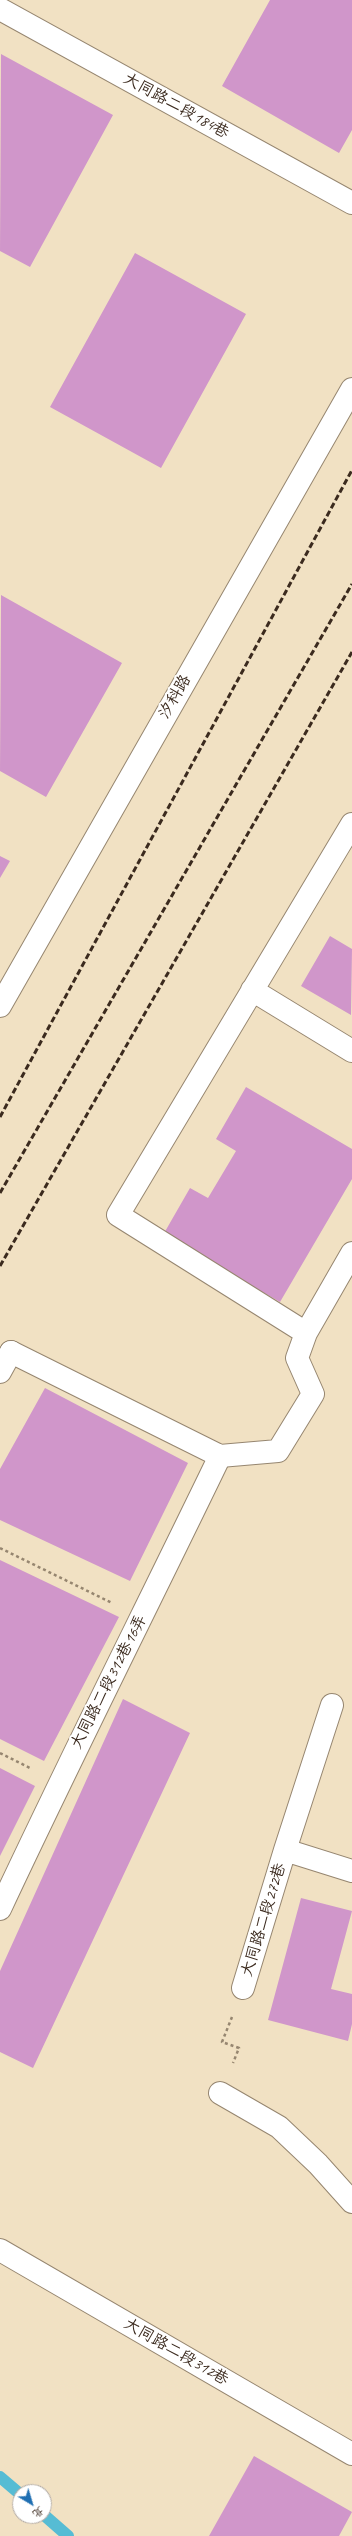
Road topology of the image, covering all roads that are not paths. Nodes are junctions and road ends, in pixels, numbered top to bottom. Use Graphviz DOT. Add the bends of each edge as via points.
graph roads {
  1 [pos="0,9"];
  2 [pos="352,203"];
  3 [pos="352,389"];
  4 [pos="352,824"];
  5 [pos="252,990"];
  6 [pos="0,1006"];
  7 [pos="352,1051"];
  8 [pos="352,1253"];
  9 [pos="306,1333"];
  10 [pos="0,1372"];
  11 [pos="220,1456"];
  12 [pos="332,1705"];
  13 [pos="285,1850"];
  14 [pos="352,1871"];
  15 [pos="0,1909"];
  16 [pos="243,1988"];
  17 [pos="220,2093"];
  18 [pos="352,2202"];
  19 [pos="0,2250"];
  20 [pos="352,2454"];
  1 -- 2 [label="street, 大同路二段184巷"];
  3 -- 6 [label="street, 汐科路"];
  4 -- 5 [label="street"];
  5 -- 7 [label="street"];
  5 -- 9 [label="street" via="118,1215"];
  8 -- 9 [label="street"];
  9 -- 11 [label="street" via="297,1358 312,1394 278,1450"];
  10 -- 11 [label="street" via="11,1352"];
  11 -- 15 [label="street, 大同路二段312巷16弄" via="59,1782"];
  12 -- 13 [label="street"];
  13 -- 14 [label="street, 大同路二段272巷"];
  13 -- 16 [label="street, 大同路二段272巷"];
  17 -- 18 [label="street" via="279,2127 318,2164"];
  19 -- 20 [label="street, 大同路二段312巷"];
}
